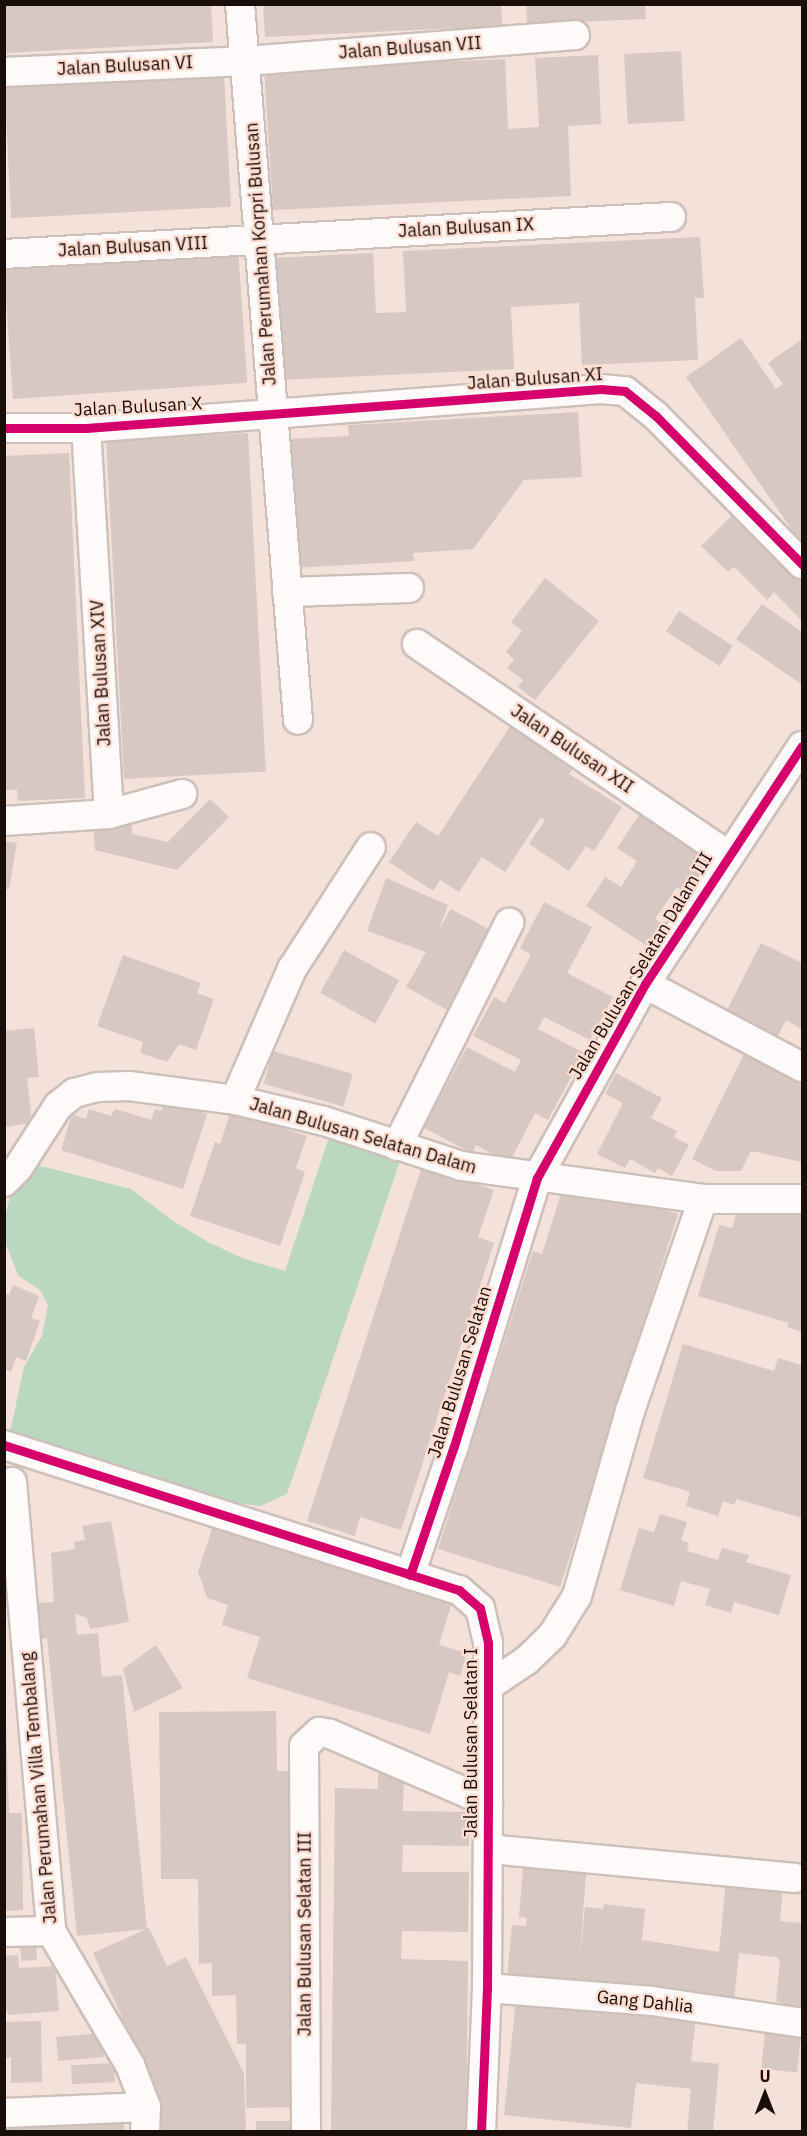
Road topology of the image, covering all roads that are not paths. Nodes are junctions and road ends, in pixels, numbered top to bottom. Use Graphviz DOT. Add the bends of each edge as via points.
graph roads {
  1 [pos="240,4"];
  2 [pos="574,36"];
  3 [pos="246,61"];
  4 [pos="4,72"];
  5 [pos="671,217"];
  6 [pos="261,239"];
  7 [pos="4,254"];
  8 [pos="273,416"];
  9 [pos="4,428"];
  10 [pos="86,428"];
  11 [pos="802,564"];
  12 [pos="409,588"];
  13 [pos="287,592"];
  14 [pos="417,644"];
  15 [pos="298,720"];
  16 [pos="802,746"];
  17 [pos="182,794"];
  18 [pos="109,814"];
  19 [pos="4,822"];
  20 [pos="371,847"];
  21 [pos="727,855"];
  22 [pos="509,923"];
  23 [pos="645,984"];
  24 [pos="802,1067"];
  25 [pos="236,1100"];
  26 [pos="397,1146"];
  27 [pos="537,1178"];
  28 [pos="4,1182"];
  29 [pos="703,1199"];
  30 [pos="802,1199"];
  31 [pos="4,1445"];
  32 [pos="12,1482"];
  33 [pos="410,1575"];
  34 [pos="487,1687"];
  35 [pos="488,1802"];
  36 [pos="488,1849"];
  37 [pos="795,1878"];
  38 [pos="51,1931"];
  39 [pos="4,1932"];
  40 [pos="487,1988"];
  41 [pos="802,2023"];
  42 [pos="4,2113"];
  43 [pos="145,2119"];
  44 [pos="306,2132"];
  45 [pos="481,2132"];
  1 -- 3 [label="street, Jalan Perumahan Korpri Bulusan"];
  2 -- 3 [label="street, Jalan Bulusan VII"];
  3 -- 4 [label="street, Jalan Bulusan VI"];
  3 -- 6 [label="street, Jalan Perumahan Korpri Bulusan"];
  5 -- 6 [label="street, Jalan Bulusan IX"];
  6 -- 7 [label="street, Jalan Bulusan VIII"];
  6 -- 8 [label="street, Jalan Perumahan Korpri Bulusan"];
  8 -- 10 [label="street, Jalan Bulusan X"];
  8 -- 11 [label="street, Jalan Bulusan XI" via="601,389 625,391 656,416"];
  8 -- 13 [label="street, Jalan Perumahan Korpri Bulusan"];
  9 -- 10 [label="street, Jalan Bulusan X"];
  10 -- 18 [label="street, Jalan Bulusan XIV"];
  12 -- 13 [label="street"];
  13 -- 15 [label="street, Jalan Perumahan Korpri Bulusan"];
  14 -- 21 [label="street, Jalan Bulusan XII"];
  16 -- 21 [label="street, Jalan Bulusan Selatan Dalam III"];
  17 -- 18 [label="street"];
  18 -- 19 [label="street"];
  20 -- 25 [label="street" via="292,969"];
  21 -- 23 [label="street, Jalan Bulusan Selatan Dalam III"];
  22 -- 26 [label="street"];
  23 -- 24 [label="street"];
  23 -- 27 [label="street, Jalan Bulusan Selatan Dalam III"];
  25 -- 26 [label="street, Jalan Bulusan Selatan Dalam" via="324,1121"];
  25 -- 28 [label="street, Jalan Bulusan Selatan Dalam" via="129,1086 74,1093 58,1106 18,1168"];
  26 -- 27 [label="street, Jalan Bulusan Selatan Dalam" via="462,1166"];
  27 -- 29 [label="street, Jalan Bulusan Selatan Dalam"];
  27 -- 33 [label="street, Jalan Bulusan Selatan"];
  29 -- 30 [label="street, Jalan Bulusan Selatan Dalam"];
  29 -- 34 [label="street" via="630,1411 577,1596 552,1636 527,1660"];
  31 -- 33 [label="street, Jalan Bulusan Selatan I"];
  32 -- 38 [label="street, Jalan Perumahan Villa Tembalang"];
  33 -- 34 [label="street, Jalan Bulusan Selatan I" via="459,1590 480,1608 488,1643"];
  34 -- 35 [label="street, Jalan Bulusan Selatan I"];
  35 -- 36 [label="street, Jalan Bulusan Selatan I"];
  35 -- 44 [label="street, Jalan Bulusan Selatan III" via="330,1734 319,1732 304,1746"];
  36 -- 37 [label="street"];
  36 -- 40 [label="street, Jalan Bulusan Selatan I"];
  38 -- 39 [label="street"];
  38 -- 43 [label="street, Jalan Perumahan Villa Tembalang" via="130,2065"];
  40 -- 41 [label="street, Gang Dahlia" via="652,2001"];
  40 -- 45 [label="street, Jalan Bulusan Selatan I"];
  42 -- 43 [label="street, Jalan Perumahan Villa Tembalang"];
}
